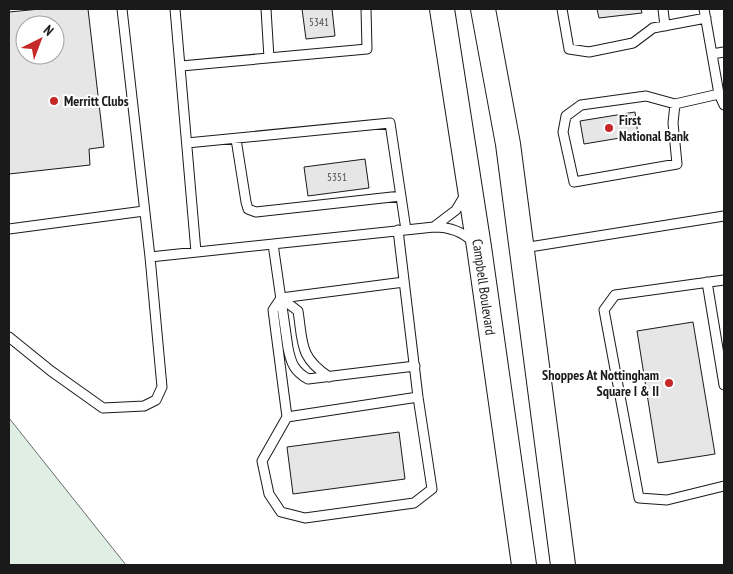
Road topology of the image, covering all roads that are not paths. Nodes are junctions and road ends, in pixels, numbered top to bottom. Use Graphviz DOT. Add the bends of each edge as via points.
graph roads {
  1 [pos="122,9"];
  2 [pos="176,9"];
  3 [pos="266,9"];
  4 [pos="366,9"];
  5 [pos="442,9"];
  6 [pos="483,9"];
  7 [pos="562,9"];
  8 [pos="663,9"];
  9 [pos="705,14"];
  10 [pos="665,26"];
  11 [pos="724,52"];
  12 [pos="712,54"];
  13 [pos="268,58"];
  14 [pos="181,66"];
  15 [pos="719,94"];
  16 [pos="675,104"];
  17 [pos="724,105"];
  18 [pos="236,139"];
  19 [pos="187,143"];
  20 [pos="470,186"];
  21 [pos="401,196"];
  22 [pos="144,211"];
  23 [pos="724,216"];
  24 [pos="434,226"];
  25 [pos="9,229"];
  26 [pos="402,230"];
  27 [pos="273,244"];
  28 [pos="479,247"];
  29 [pos="523,248"];
  30 [pos="196,252"];
  31 [pos="150,257"];
  32 [pos="724,280"];
  33 [pos="404,282"];
  34 [pos="707,282"];
  35 [pos="281,298"];
  36 [pos="9,337"];
  37 [pos="415,366"];
  38 [pos="329,376"];
  39 [pos="724,385"];
  40 [pos="418,397"];
  41 [pos="287,417"];
  42 [pos="724,486"];
  43 [pos="553,493"];
  44 [pos="524,565"];
  45 [pos="563,565"];
  46 [pos="581,565"];
  1 -- 22 [label="lane"];
  2 -- 14 [label="lane"];
  3 -- 13 [label="lane"];
  4 -- 13 [label="lane" via="367,49"];
  5 -- 20 [label="main road, Campbell Boulevard"];
  6 -- 29 [label="main road"];
  7 -- 10 [label="lane" via="569,49 589,52 633,43 653,28"];
  8 -- 10 [label="lane"];
  9 -- 10 [label="lane"];
  9 -- 12 [label="lane"];
  11 -- 12 [label="lane"];
  12 -- 15 [label="lane"];
  13 -- 14 [label="lane"];
  14 -- 19 [label="lane"];
  15 -- 16 [label="lane"];
  15 -- 17 [label="lane"];
  16 -- 16 [label="lane" via="646,96 581,105 566,116 563,132 574,182 677,164 673,123"];
  18 -- 19 [label="lane"];
  18 -- 21 [label="lane" via="246,202 248,209 256,212"];
  18 -- 21 [label="lane" via="390,123"];
  19 -- 30 [label="lane"];
  20 -- 24 [label="lane" via="456,210"];
  20 -- 28 [label="main road, Campbell Boulevard"];
  21 -- 26 [label="lane"];
  22 -- 25 [label="lane"];
  22 -- 31 [label="lane"];
  23 -- 29 [label="lane"];
  24 -- 26 [label="lane"];
  24 -- 28 [label="lane" via="462,232"];
  26 -- 27 [label="lane"];
  26 -- 33 [label="lane"];
  27 -- 30 [label="lane"];
  27 -- 35 [label="lane"];
  28 -- 44 [label="main road, Campbell Boulevard"];
  29 -- 43 [label="main road"];
  30 -- 31 [label="lane"];
  31 -- 36 [label="lane" via="162,387 156,400 144,406 102,408"];
  32 -- 34 [label="lane"];
  33 -- 35 [label="lane"];
  33 -- 37 [label="lane"];
  34 -- 39 [label="lane"];
  34 -- 42 [label="lane" via="615,295 604,310 639,498 667,500"];
  35 -- 38 [label="lane" via="298,311 304,350 309,361"];
  35 -- 38 [label="lane" via="291,363 299,374 308,379"];
  35 -- 41 [label="lane" via="274,310"];
  37 -- 38 [label="lane"];
  37 -- 40 [label="lane"];
  40 -- 41 [label="lane"];
  40 -- 41 [label="lane" via="432,489 414,503 305,518 281,512 269,494 262,461"];
  43 -- 45 [label="main road"];
  43 -- 46 [label="main road"];
}
